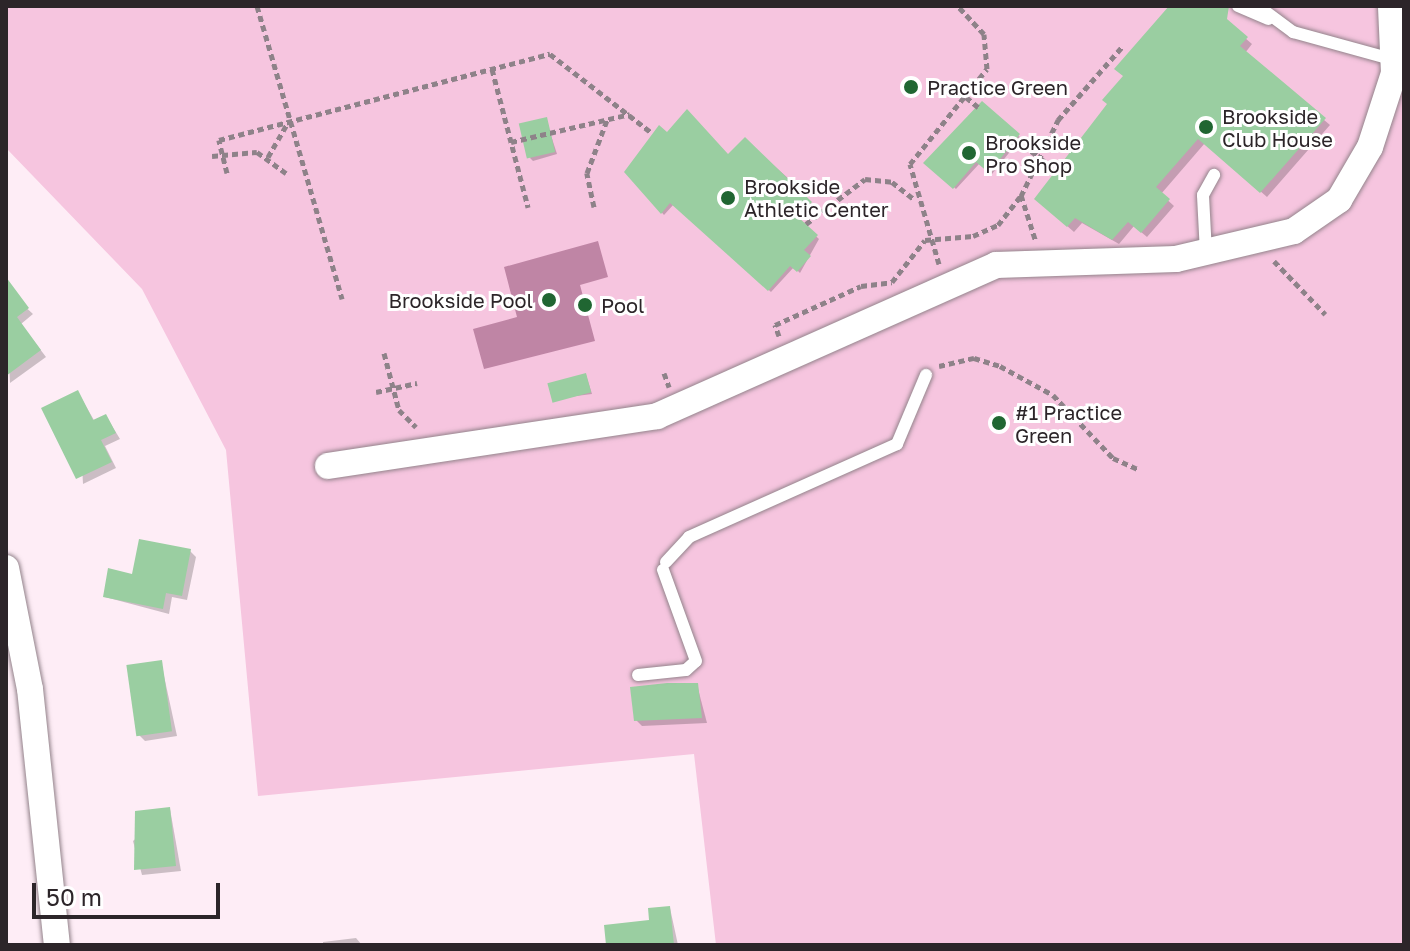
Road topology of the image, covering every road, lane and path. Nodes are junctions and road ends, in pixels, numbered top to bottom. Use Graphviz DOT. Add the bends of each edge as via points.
graph roads {
  1 [pos="257,6"];
  2 [pos="958,6"];
  3 [pos="1238,6"];
  4 [pos="1258,6"];
  5 [pos="1391,6"];
  6 [pos="1270,20"];
  7 [pos="1122,47"];
  8 [pos="1395,60"];
  9 [pos="492,69"];
  10 [pos="966,97"];
  11 [pos="978,107"];
  12 [pos="630,114"];
  13 [pos="607,120"];
  14 [pos="288,122"];
  15 [pos="652,133"];
  16 [pos="1049,137"];
  17 [pos="1016,139"];
  18 [pos="511,142"];
  19 [pos="1066,150"];
  20 [pos="222,152"];
  21 [pos="212,156"];
  22 [pos="268,157"];
  23 [pos="1040,158"];
  24 [pos="1058,172"];
  25 [pos="227,173"];
  26 [pos="286,173"];
  27 [pos="1214,175"];
  28 [pos="1022,194"];
  29 [pos="528,207"];
  30 [pos="594,207"];
  31 [pos="920,209"];
  32 [pos="806,224"];
  33 [pos="930,238"];
  34 [pos="1264,242"];
  35 [pos="1207,255"];
  36 [pos="1038,258"];
  37 [pos="946,289"];
  38 [pos="342,299"];
  39 [pos="1325,314"];
  40 [pos="784,346"];
  41 [pos="926,375"];
  42 [pos="417,383"];
  43 [pos="376,392"];
  44 [pos="328,466"];
  45 [pos="1138,469"];
  46 [pos="6,568"];
  47 [pos="638,675"];
  48 [pos="57,945"];
  1 -- 14 [label="path"];
  2 -- 10 [label="path" via="981,29 989,50 987,69"];
  3 -- 6 [label="lane"];
  4 -- 6 [label="lane"];
  5 -- 8 [label="street"];
  6 -- 8 [label="lane" via="1343,50"];
  7 -- 16 [label="path"];
  8 -- 34 [label="street" via="1373,140 1345,193 1309,224"];
  9 -- 12 [label="path" via="558,55"];
  9 -- 14 [label="path"];
  9 -- 18 [label="path"];
  10 -- 11 [label="path"];
  10 -- 31 [label="path" via="913,156 910,179"];
  12 -- 13 [label="path"];
  12 -- 15 [label="path"];
  13 -- 18 [label="path"];
  13 -- 30 [label="path" via="587,173"];
  14 -- 20 [label="path" via="219,140"];
  14 -- 22 [label="path"];
  14 -- 38 [label="path"];
  16 -- 19 [label="path"];
  16 -- 23 [label="path"];
  17 -- 23 [label="path"];
  18 -- 29 [label="path"];
  20 -- 21 [label="path"];
  20 -- 22 [label="path"];
  20 -- 25 [label="path"];
  22 -- 26 [label="path"];
  23 -- 24 [label="path"];
  23 -- 28 [label="path"];
  27 -- 35 [label="lane" via="1203,195"];
  28 -- 33 [label="path" via="990,231"];
  28 -- 36 [label="path"];
  31 -- 32 [label="path" via="897,184 865,179"];
  31 -- 33 [label="path"];
  33 -- 37 [label="path"];
  33 -- 40 [label="path" via="892,282 861,286 775,325"];
  34 -- 35 [label="street"];
  34 -- 39 [label="path"];
  35 -- 36 [label="street"];
  36 -- 37 [label="street" via="991,266"];
  37 -- 44 [label="street" via="645,420"];
  41 -- 45 [label="path" via="956,359 990,361 1053,395 1107,453"];
  41 -- 47 [label="lane" via="897,444 689,537 665,566 696,661 686,670"];
  42 -- 43 [label="path"];
  46 -- 48 [label="street" via="30,689"];
}
